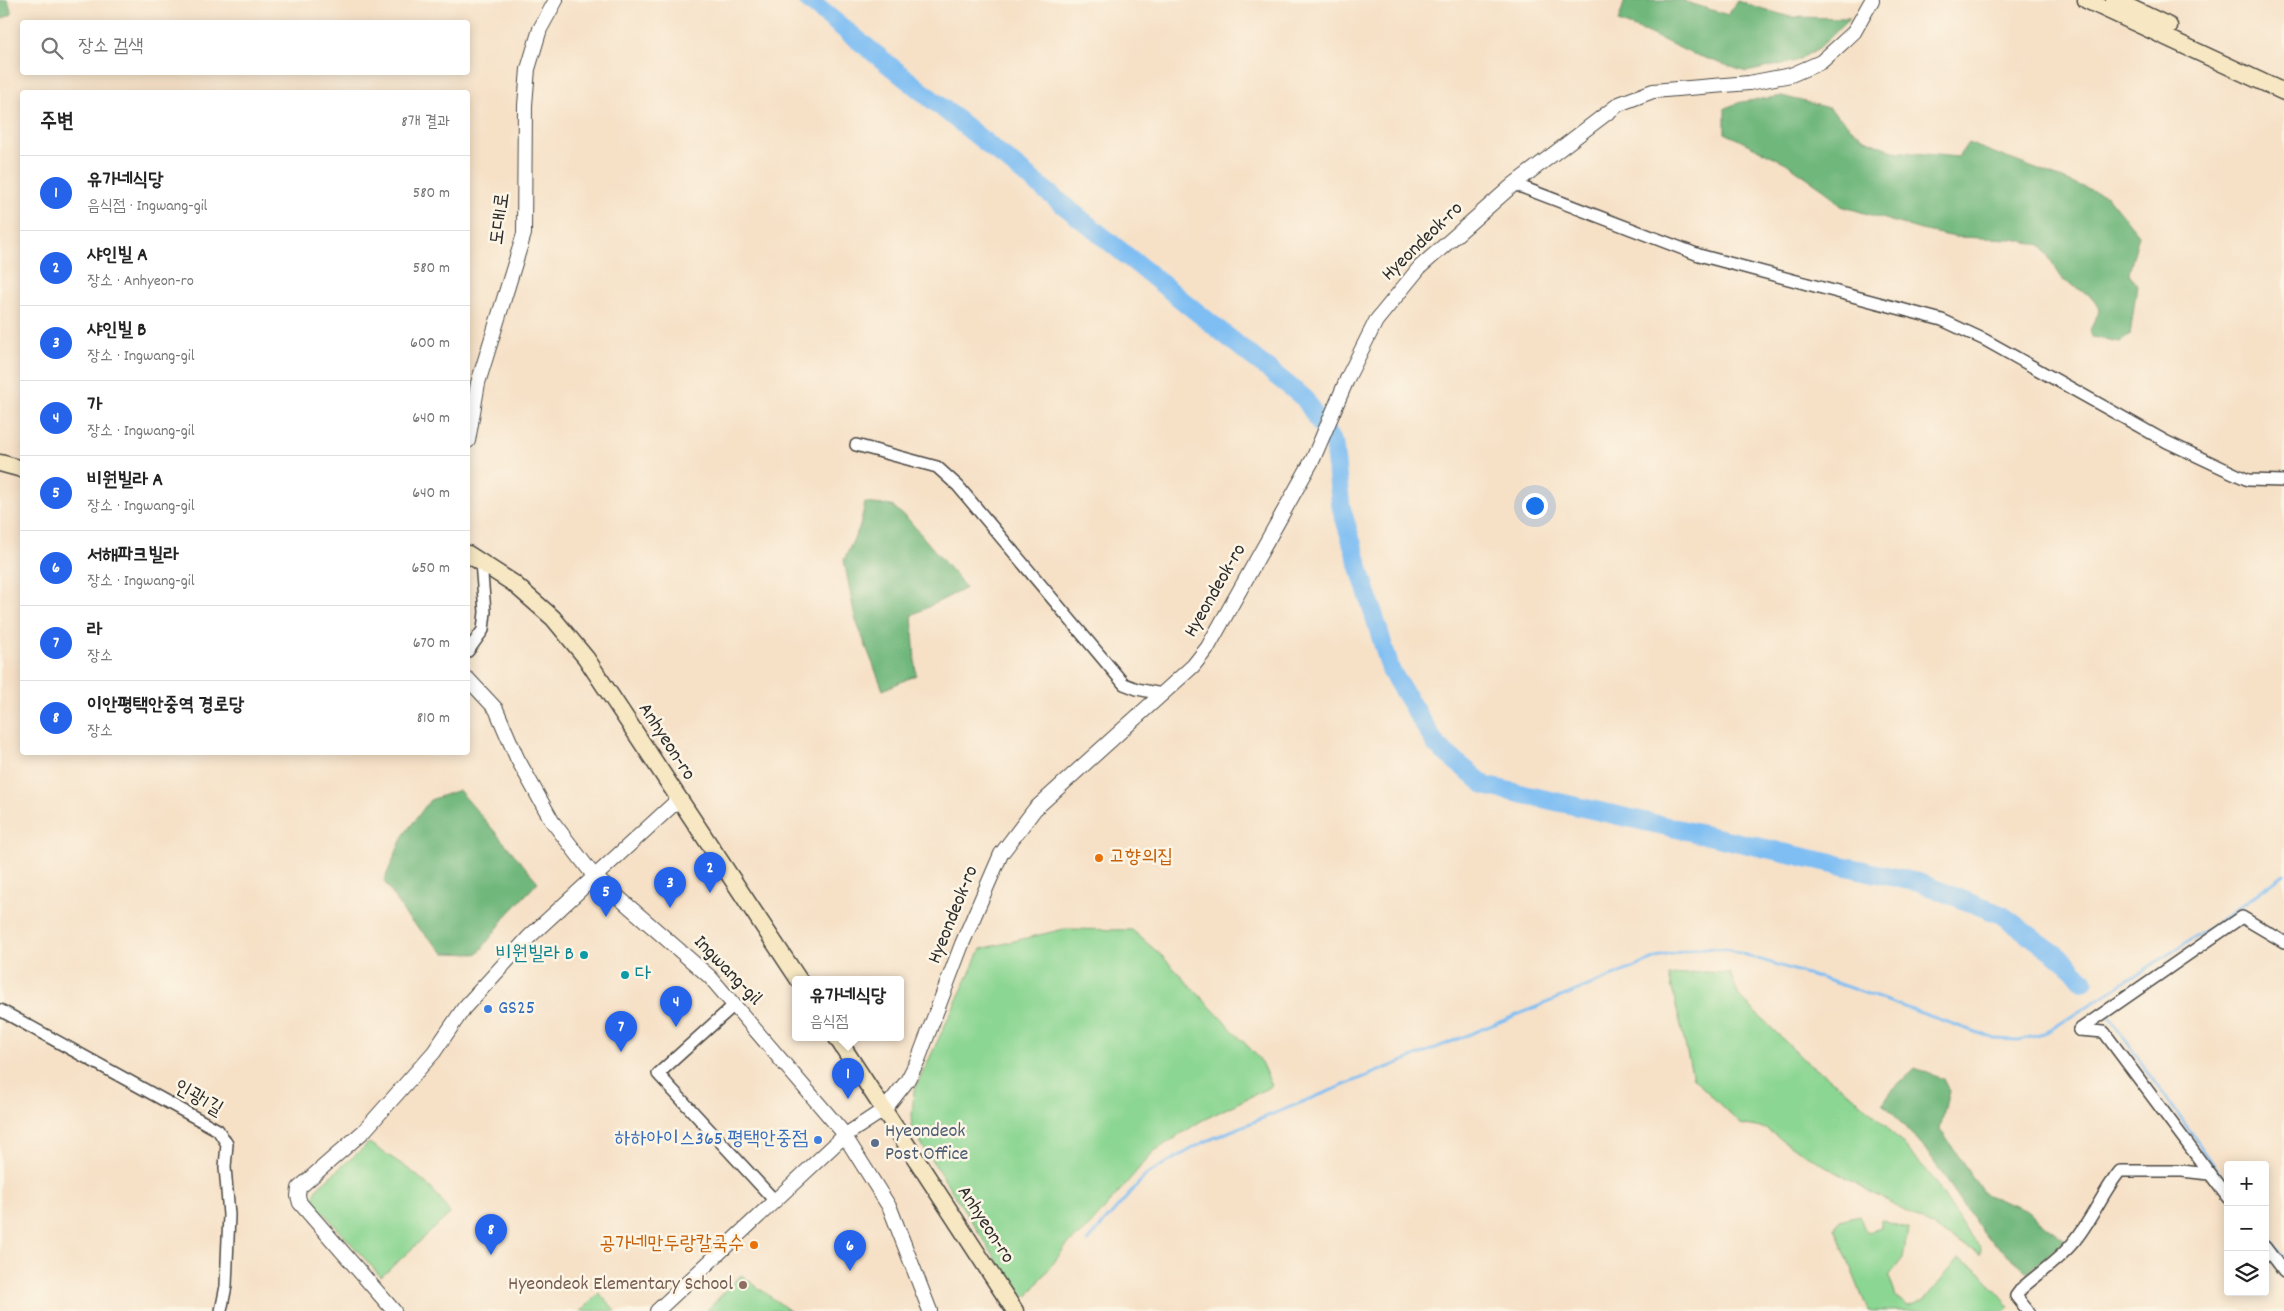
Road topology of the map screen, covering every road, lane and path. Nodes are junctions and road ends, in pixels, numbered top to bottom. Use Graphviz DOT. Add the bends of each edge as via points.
graph roads {
  1 [pos="556,0"];
  2 [pos="1872,0"];
  3 [pos="2086,0"];
  4 [pos="2111,3"];
  5 [pos="2284,80"];
  6 [pos="2284,92"];
  7 [pos="1514,184"];
  8 [pos="470,429"];
  9 [pos="856,446"];
  10 [pos="0,463"];
  11 [pos="20,468"];
  12 [pos="2284,481"];
  13 [pos="474,558"];
  14 [pos="470,648"];
  15 [pos="470,681"];
  16 [pos="1162,694"];
  17 [pos="678,800"];
  18 [pos="594,876"];
  19 [pos="2284,942"];
  20 [pos="796,976"];
  21 [pos="733,1006"];
  22 [pos="0,1010"];
  23 [pos="839,1041"];
  24 [pos="885,1108"];
  25 [pos="844,1136"];
  26 [pos="2209,1174"];
  27 [pos="2224,1193"];
  28 [pos="776,1201"];
  29 [pos="2268,1251"];
  30 [pos="2284,1272"];
  31 [pos="221,1311"];
  32 [pos="394,1311"];
  33 [pos="657,1311"];
  34 [pos="930,1311"];
  35 [pos="1015,1311"];
  36 [pos="2028,1311"];
  1 -- 8 [label="street, 도대1로" via="540,29 528,69 524,234 478,383"];
  2 -- 7 [label="street, Hyeondeok-ro" via="1854,32 1821,62 1791,75 1749,83 1653,91 1619,104"];
  3 -- 4 [label="main road"];
  4 -- 5 [label="main road"];
  4 -- 6 [label="main road"];
  7 -- 12 [label="street" via="1699,255 1942,320 1985,340 2167,442 2248,480"];
  7 -- 16 [label="street, Hyeondeok-ro" via="1420,267 1376,321 1313,459 1222,626 1193,666"];
  9 -- 16 [label="street" via="937,467 958,486 1124,684"];
  10 -- 11 [label="main road"];
  13 -- 14 [label="street" via="485,612 483,630"];
  13 -- 17 [label="main road, Anhyeon-ro" via="513,583 553,618 586,658"];
  15 -- 18 [label="street, Ingwang-gil" via="496,709 517,758 552,821"];
  16 -- 24 [label="street, Hyeondeok-ro" via="1035,809 1001,854 962,944 918,1060 908,1081"];
  17 -- 18 [label="street"];
  17 -- 20 [label="main road, Anhyeon-ro"];
  18 -- 21 [label="street, Ingwang-gil" via="710,977"];
  18 -- 32 [label="street" via="529,937 464,1008 434,1052 364,1132 299,1188 300,1203"];
  19 -- 26 [label="street" via="2242,916 2079,1030 2104,1032"];
  21 -- 25 [label="street, Ingwang-gil"];
  21 -- 28 [label="street" via="658,1074"];
  22 -- 31 [label="street, 인광1길" via="218,1130 227,1144 225,1167 229,1215 226,1286"];
  23 -- 24 [label="main road, Anhyeon-ro"];
  24 -- 25 [label="street, Hyeondeok-ro"];
  24 -- 35 [label="main road, Anhyeon-ro"];
  25 -- 28 [label="street, Hyeondeok-ro"];
  25 -- 34 [label="street, Ingwang-gil" via="890,1208"];
  26 -- 27 [label="street"];
  26 -- 36 [label="street" via="2120,1171 2071,1245 2016,1296"];
  28 -- 33 [label="street, Hyeondeok-ro"];
  29 -- 30 [label="street"];
}
